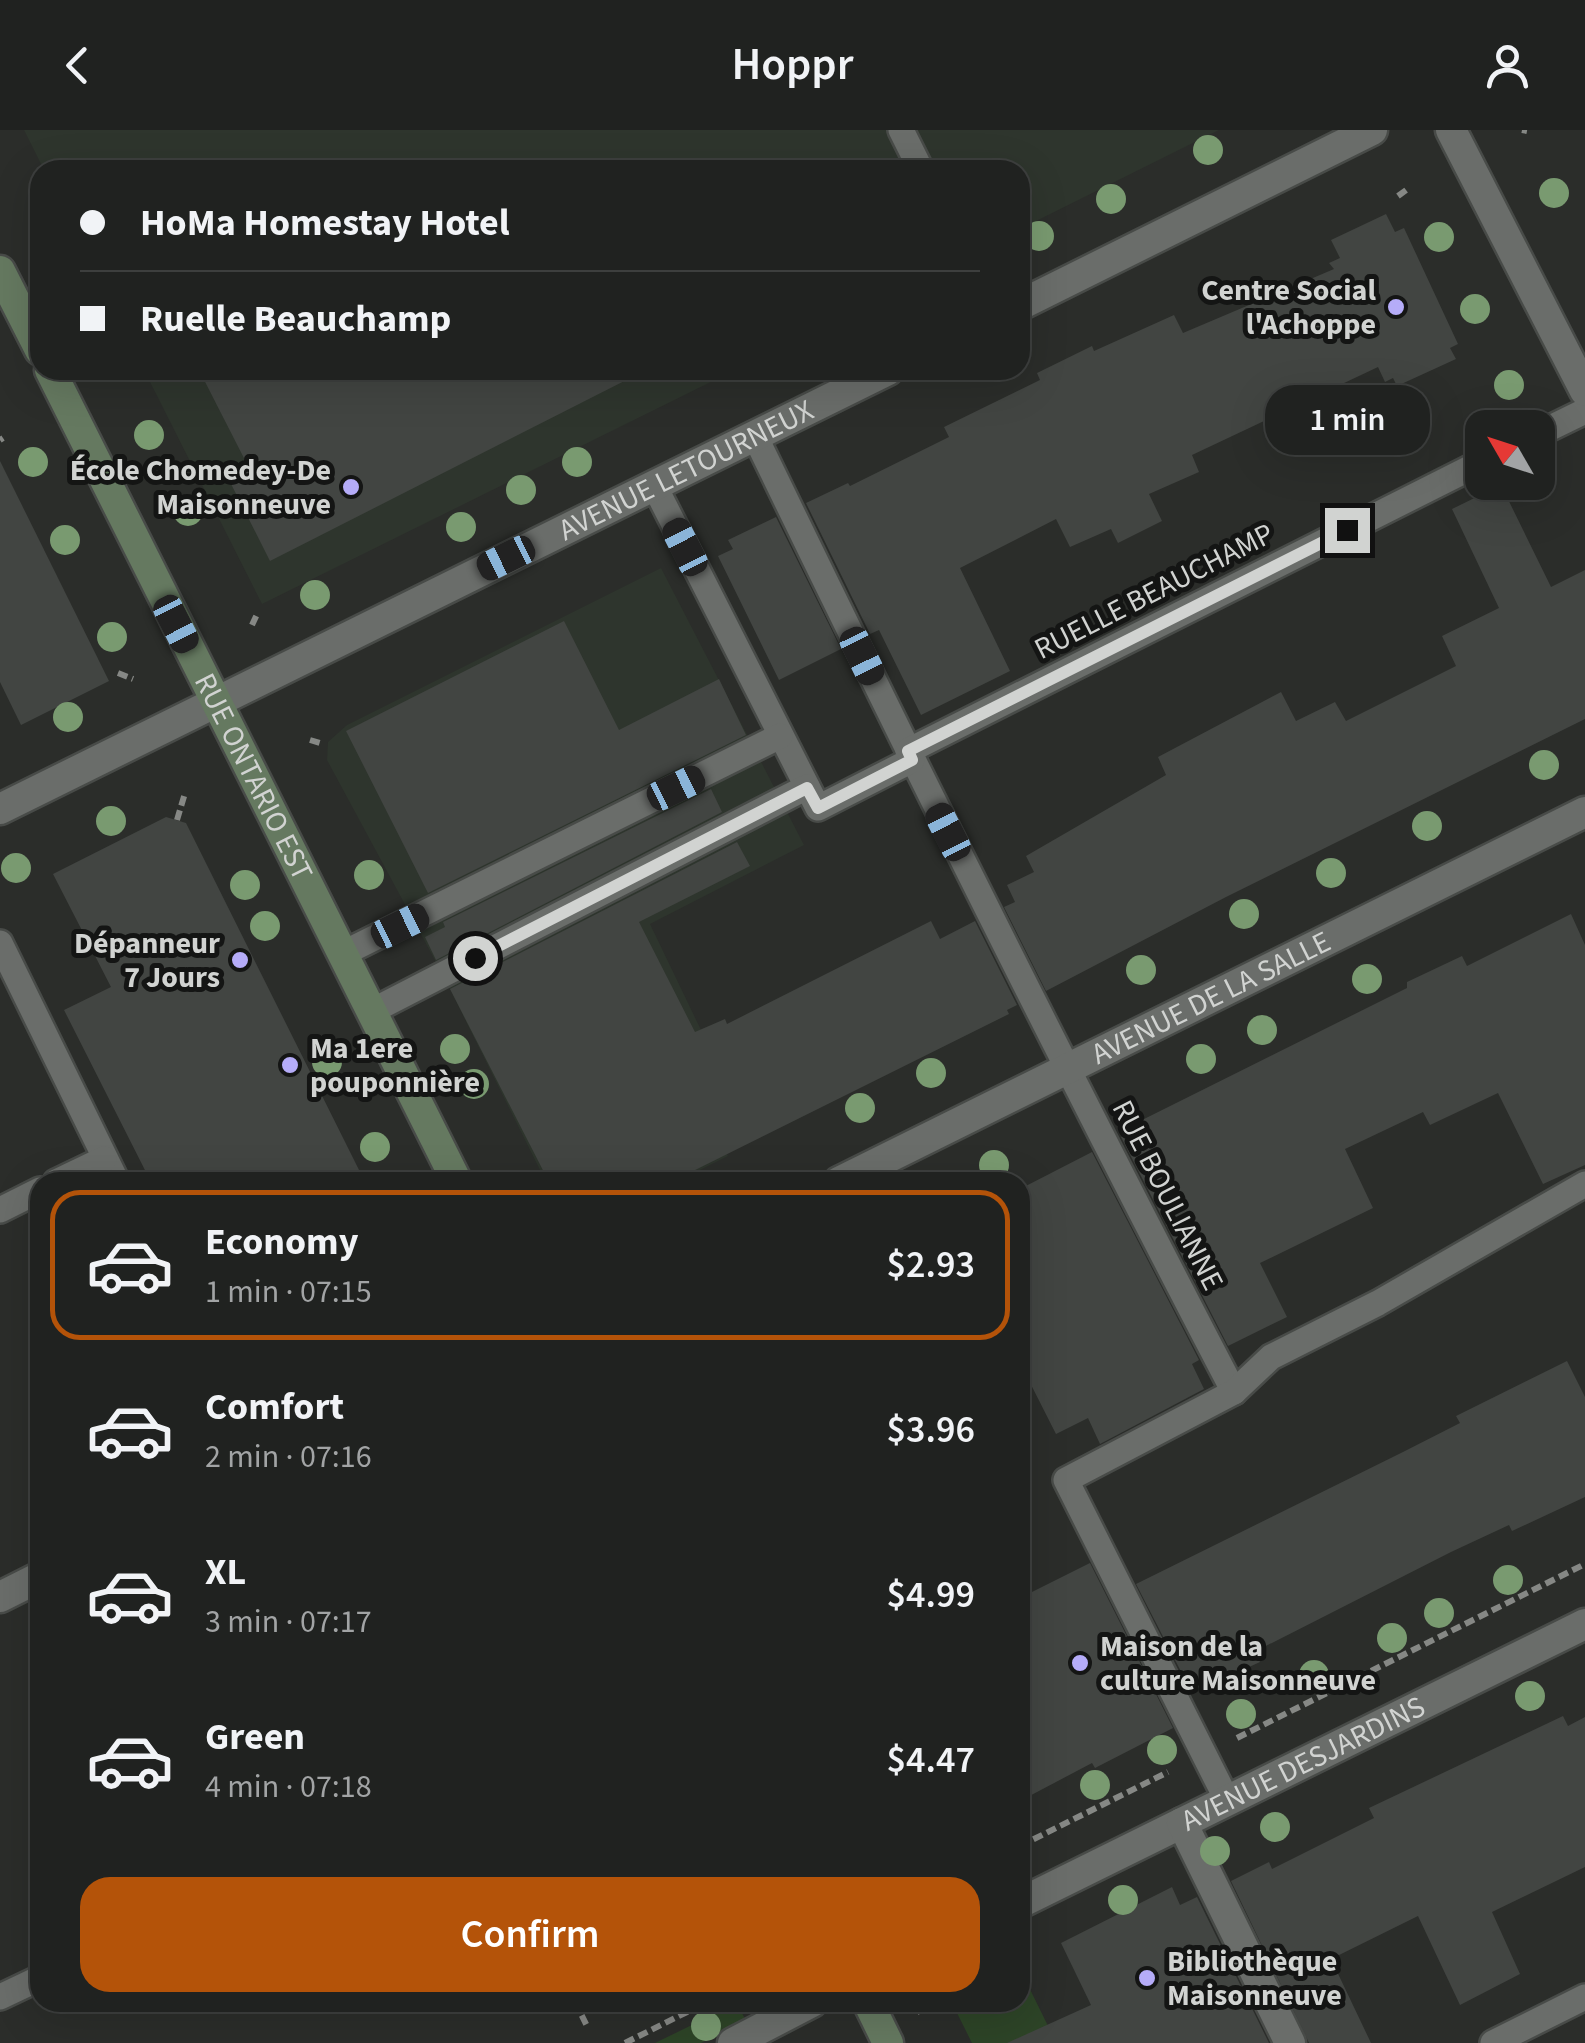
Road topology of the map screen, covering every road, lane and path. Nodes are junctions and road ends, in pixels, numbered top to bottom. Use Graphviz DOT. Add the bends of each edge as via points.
graph roads {
  1 [pos="902,130"];
  2 [pos="1372,130"];
  3 [pos="1451,130"];
  4 [pos="916,160"];
  5 [pos="1409,188"];
  6 [pos="1398,196"];
  7 [pos="0,271"];
  8 [pos="1030,299"];
  9 [pos="30,330"];
  10 [pos="55,380"];
  11 [pos="868,380"];
  12 [pos="1585,391"];
  13 [pos="1585,410"];
  14 [pos="1555,425"];
  15 [pos="755,436"];
  16 [pos="1465,471"];
  17 [pos="654,485"];
  18 [pos="258,612"];
  19 [pos="252,626"];
  20 [pos="118,673"];
  21 [pos="133,679"];
  22 [pos="216,702"];
  23 [pos="780,736"];
  24 [pos="310,740"];
  25 [pos="320,743"];
  26 [pos="910,756"];
  27 [pos="807,788"];
  28 [pos="184,793"];
  29 [pos="0,810"];
  30 [pos="1585,812"];
  31 [pos="176,820"];
  32 [pos="0,943"];
  33 [pos="342,954"];
  34 [pos="372,1012"];
  35 [pos="1068,1071"];
  36 [pos="104,1158"];
  37 [pos="76,1172"];
  38 [pos="112,1172"];
  39 [pos="452,1172"];
  40 [pos="860,1172"];
  41 [pos="1585,1184"];
  42 [pos="30,1195"];
  43 [pos="0,1210"];
  44 [pos="1234,1392"];
  45 [pos="1585,1564"];
  46 [pos="30,1582"];
  47 [pos="0,1597"];
  48 [pos="1585,1624"];
  49 [pos="1204,1754"];
  50 [pos="1228,1800"];
  51 [pos="1182,1823"];
  52 [pos="1030,1841"];
  53 [pos="1030,1898"];
  54 [pos="30,1983"];
  55 [pos="0,1997"];
  56 [pos="1585,1997"];
  57 [pos="579,2012"];
  58 [pos="687,2012"];
  59 [pos="793,2012"];
  60 [pos="873,2012"];
  61 [pos="588,2028"];
  62 [pos="625,2043"];
  63 [pos="733,2043"];
  64 [pos="888,2043"];
  65 [pos="1290,2043"];
  66 [pos="1493,2043"];
  1 -- 4 [label="lane"];
  2 -- 8 [label="street"];
  3 -- 12 [label="street"];
  5 -- 6 [label="path"];
  7 -- 9 [label="main road"];
  10 -- 22 [label="main road, RUE ONTARIO EST"];
  11 -- 15 [label="street, AVENUE LETOURNEUX"];
  13 -- 14 [label="lane"];
  15 -- 17 [label="street, AVENUE LETOURNEUX"];
  15 -- 26 [label="lane, RUE BOULIANNE"];
  16 -- 26 [label="lane, RUELLE BEAUCHAMP"];
  17 -- 22 [label="street, AVENUE LETOURNEUX"];
  17 -- 23 [label="lane"];
  18 -- 19 [label="path"];
  20 -- 21 [label="path"];
  22 -- 29 [label="street, AVENUE LETOURNEUX"];
  22 -- 33 [label="main road, RUE ONTARIO EST"];
  23 -- 27 [label="lane"];
  23 -- 33 [label="lane"];
  24 -- 25 [label="path"];
  26 -- 27 [label="lane, RUELLE BEAUCHAMP" via="818,808"];
  26 -- 35 [label="lane, RUE BOULIANNE"];
  27 -- 34 [label="lane"];
  28 -- 31 [label="path"];
  30 -- 35 [label="street, AVENUE DE LA SALLE"];
  32 -- 36 [label="lane"];
  33 -- 34 [label="main road, RUE ONTARIO EST"];
  34 -- 39 [label="main road, RUE ONTARIO EST"];
  35 -- 40 [label="street, AVENUE DE LA SALLE"];
  35 -- 44 [label="lane, RUE BOULIANNE"];
  36 -- 37 [label="lane"];
  36 -- 38 [label="lane"];
  41 -- 44 [label="lane" via="1378,1304 1271,1357"];
  42 -- 43 [label="lane"];
  44 -- 49 [label="lane" via="1066,1480"];
  45 -- 49 [label="path, AVENUE DESJARDINS"];
  46 -- 47 [label="street"];
  48 -- 50 [label="street, AVENUE DESJARDINS"];
  49 -- 50 [label="lane"];
  49 -- 52 [label="path, AVENUE DESJARDINS"];
  50 -- 51 [label="street, AVENUE DESJARDINS"];
  51 -- 53 [label="street, AVENUE DESJARDINS"];
  51 -- 65 [label="street"];
  54 -- 55 [label="lane"];
  56 -- 66 [label="lane"];
  57 -- 61 [label="path"];
  58 -- 62 [label="path"];
  59 -- 63 [label="street"];
  60 -- 64 [label="main road"];
}
